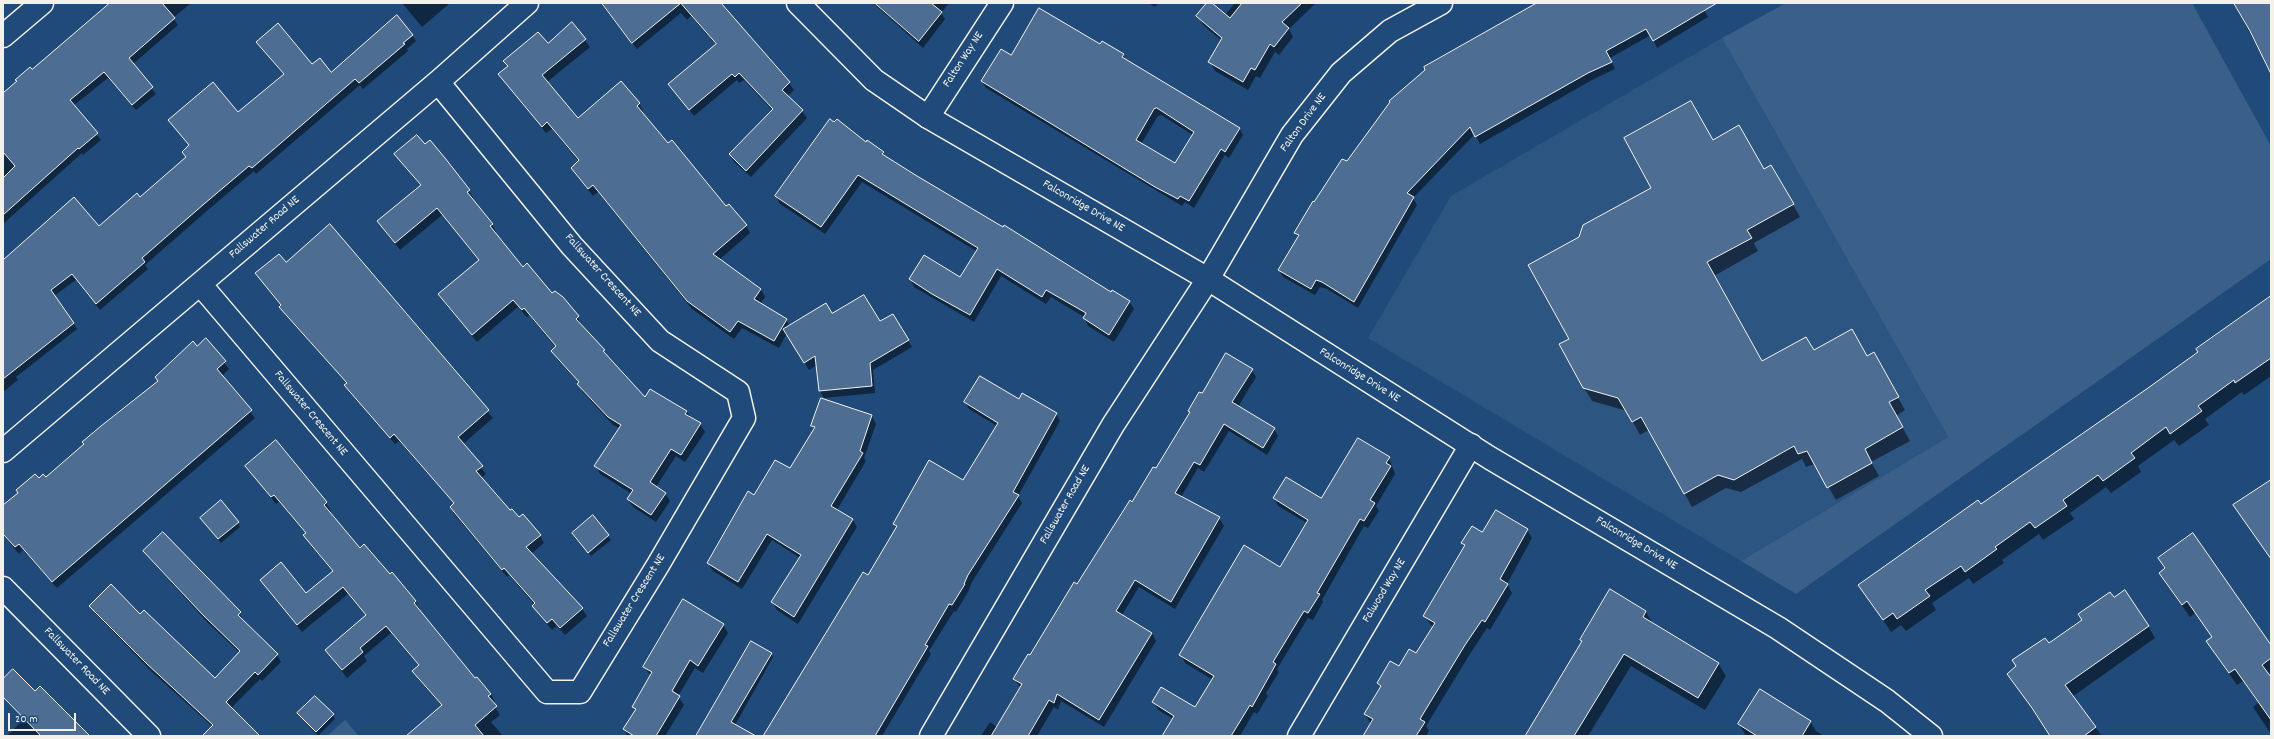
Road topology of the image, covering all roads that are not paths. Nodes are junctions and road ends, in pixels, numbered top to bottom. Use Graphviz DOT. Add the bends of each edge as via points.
graph roads {
  1 [pos="42,3"];
  2 [pos="527,3"];
  3 [pos="798,3"];
  4 [pos="1002,3"];
  5 [pos="1441,3"];
  6 [pos="3,36"];
  7 [pos="438,82"];
  8 [pos="928,117"];
  9 [pos="1208,279"];
  10 [pos="200,284"];
  11 [pos="1471,445"];
  12 [pos="3,451"];
  13 [pos="3,588"];
  14 [pos="149,736"];
  15 [pos="931,736"];
  16 [pos="1299,736"];
  17 [pos="1931,736"];
  1 -- 6 [label="street"];
  2 -- 7 [label="street, Fallswater Road NE"];
  3 -- 8 [label="street, Falconridge Drive NE" via="874,80"];
  4 -- 8 [label="street, Falton Way NE"];
  5 -- 9 [label="street, Falton Drive NE" via="1390,31 1341,73 1292,135"];
  7 -- 10 [label="street, Fallswater Road NE"];
  7 -- 10 [label="street, Fallswater Crescent NE" via="572,246 660,341 738,392 743,411 744,418 580,692 547,692"];
  8 -- 9 [label="street, Falconridge Drive NE"];
  9 -- 11 [label="street, Falconridge Drive NE"];
  9 -- 15 [label="street, Fallswater Road NE" via="1113,425"];
  10 -- 12 [label="street, Fallswater Road NE"];
  11 -- 16 [label="street, Falwood Way NE"];
  11 -- 17 [label="street, Falconridge Drive NE" via="1778,628 1887,701"];
  13 -- 14 [label="street, Fallswater Road NE"];
}
